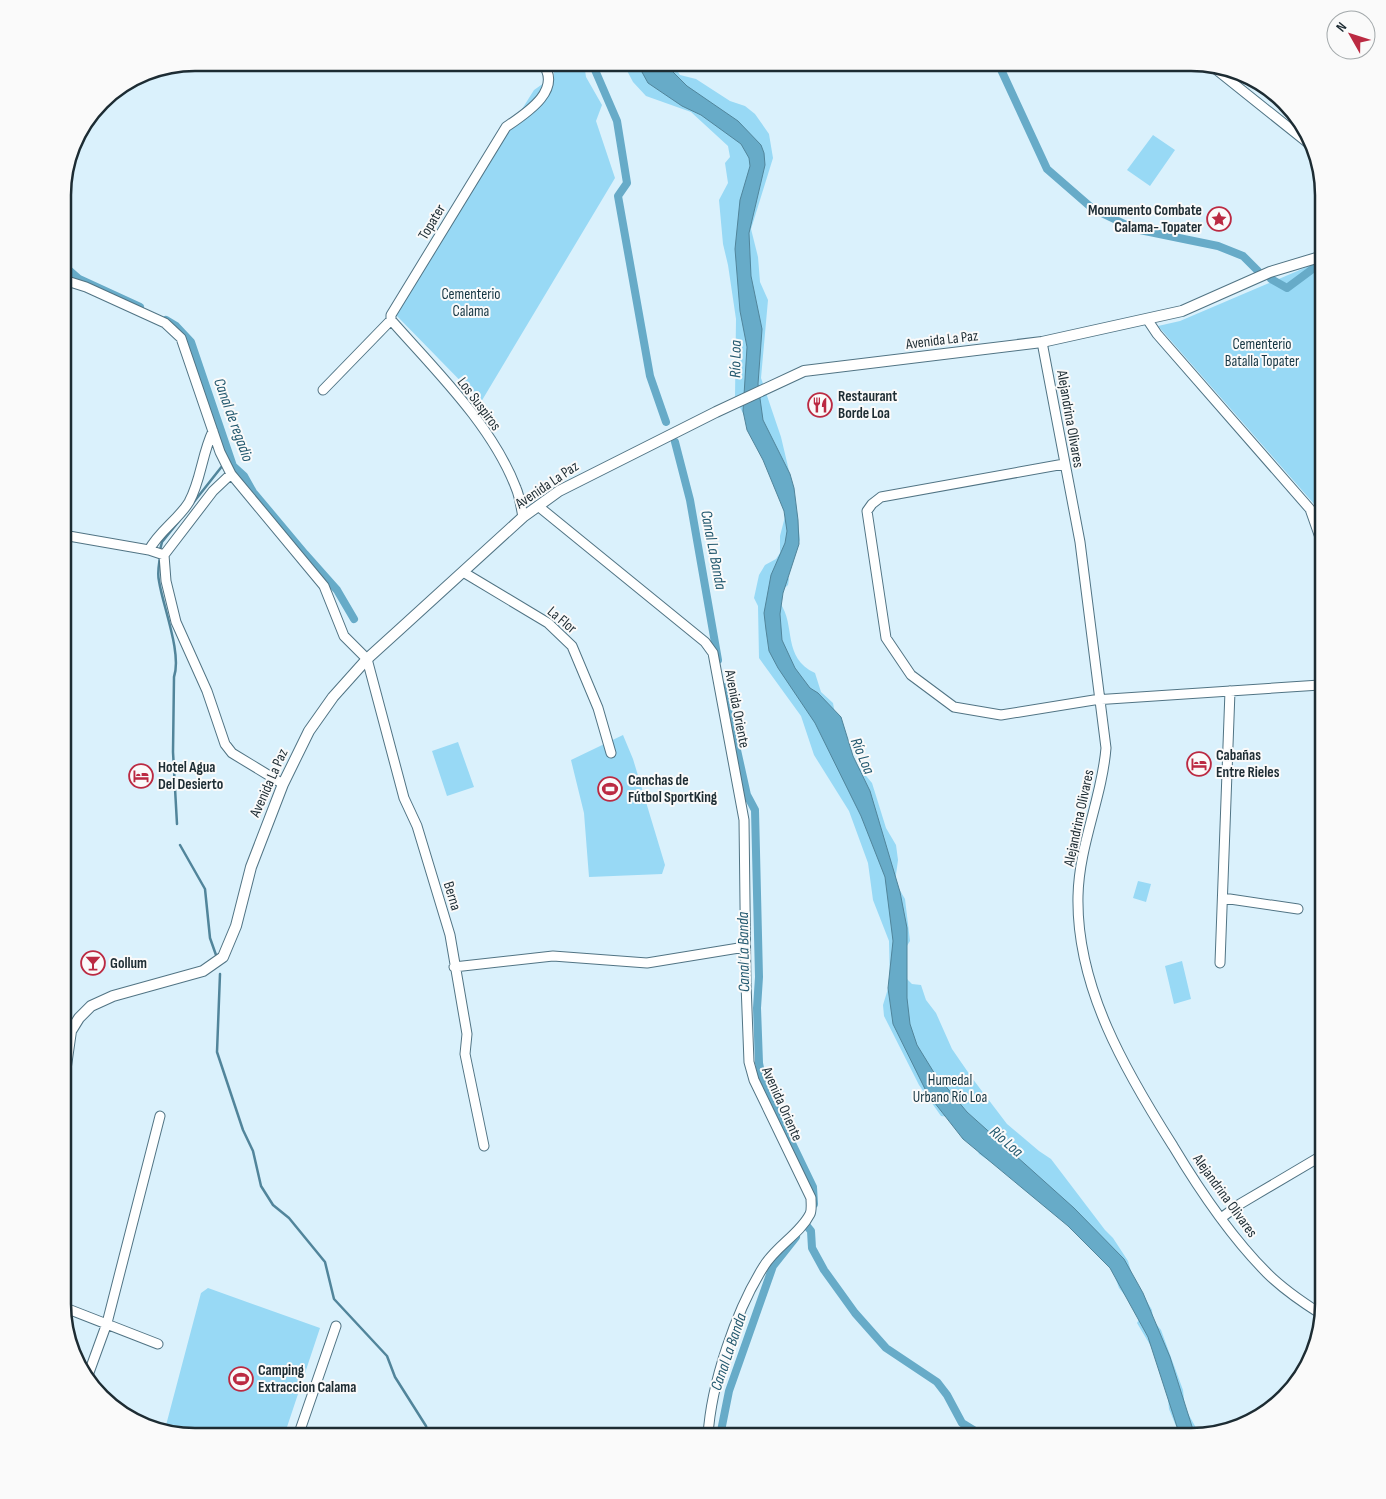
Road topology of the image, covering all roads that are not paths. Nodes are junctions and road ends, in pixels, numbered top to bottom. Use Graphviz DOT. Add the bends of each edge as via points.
graph roads {
  1 [pos="546,72"];
  2 [pos="1223,75"];
  3 [pos="1300,136"];
  4 [pos="1315,259"];
  5 [pos="72,283"];
  6 [pos="1147,319"];
  7 [pos="391,320"];
  8 [pos="1042,342"];
  9 [pos="323,390"];
  10 [pos="213,432"];
  11 [pos="1064,464"];
  12 [pos="231,474"];
  13 [pos="538,506"];
  14 [pos="523,517"];
  15 [pos="1315,522"];
  16 [pos="72,537"];
  17 [pos="149,550"];
  18 [pos="164,555"];
  19 [pos="463,572"];
  20 [pos="367,659"];
  21 [pos="1315,685"];
  22 [pos="1230,691"];
  23 [pos="1102,699"];
  24 [pos="611,753"];
  25 [pos="283,784"];
  26 [pos="1223,898"];
  27 [pos="1298,909"];
  28 [pos="745,947"];
  29 [pos="1220,963"];
  30 [pos="454,967"];
  31 [pos="71,1031"];
  32 [pos="160,1116"];
  33 [pos="484,1146"];
  34 [pos="1315,1160"];
  35 [pos="1221,1218"];
  36 [pos="72,1309"];
  37 [pos="1315,1309"];
  38 [pos="108,1323"];
  39 [pos="336,1326"];
  40 [pos="158,1344"];
  41 [pos="90,1369"];
  42 [pos="301,1428"];
  43 [pos="709,1428"];
  1 -- 7 [label="street, Topater" via="546,90 539,102 506,127"];
  2 -- 3 [label="street"];
  4 -- 6 [label="main road, Avenida La Paz" via="1270,272 1182,311"];
  5 -- 10 [label="street" via="165,323 181,338"];
  6 -- 8 [label="main road, Avenida La Paz"];
  6 -- 15 [label="street" via="1310,509"];
  7 -- 9 [label="street, Topater"];
  7 -- 14 [label="street, Los Suspiros" via="462,401 496,449 516,488"];
  8 -- 11 [label="street, Alejandrina Olivares"];
  8 -- 13 [label="main road, Avenida La Paz" via="804,371 590,474"];
  10 -- 12 [label="street"];
  10 -- 17 [label="street" via="189,501 156,537"];
  11 -- 23 [label="street, Alejandrina Olivares" via="1080,542"];
  11 -- 23 [label="street" via="876,500 867,512 886,638 910,675 954,707 1001,715"];
  12 -- 18 [label="street" via="213,491"];
  12 -- 20 [label="street" via="324,586 344,636"];
  13 -- 14 [label="main road, Avenida La Paz"];
  13 -- 28 [label="street, Avenida Oriente" via="705,642 713,653 744,820"];
  14 -- 19 [label="main road, Avenida La Paz"];
  16 -- 17 [label="street"];
  17 -- 18 [label="street"];
  18 -- 25 [label="street" via="176,622 207,691 225,744 232,753"];
  19 -- 20 [label="main road, Avenida La Paz"];
  19 -- 24 [label="street, La Flor" via="548,623 572,646 598,708"];
  20 -- 25 [label="main road, Avenida La Paz" via="333,697 309,731"];
  20 -- 30 [label="street, Berna" via="404,798 417,826 450,936"];
  21 -- 22 [label="street"];
  22 -- 23 [label="street"];
  22 -- 26 [label="street"];
  23 -- 35 [label="street, Alejandrina Olivares" via="1106,748 1104,771 1087,832 1078,896 1084,958 1105,1024 1139,1093 1197,1186"];
  25 -- 31 [label="main road, Avenida La Paz" via="251,867 236,926 223,956 203,971 113,996 90,1006"];
  26 -- 27 [label="street"];
  26 -- 29 [label="street"];
  28 -- 30 [label="street" via="647,963 553,956"];
  28 -- 43 [label="street, Avenida Oriente" via="749,1062 754,1080 811,1198 810,1213 764,1266 745,1304 727,1349"];
  30 -- 33 [label="street, Berna" via="467,1034 466,1054"];
  32 -- 38 [label="street"];
  34 -- 35 [label="street"];
  35 -- 37 [label="street, Alejandrina Olivares" via="1268,1274"];
  36 -- 38 [label="street"];
  38 -- 40 [label="street"];
  38 -- 41 [label="street"];
  39 -- 42 [label="street"];
}
